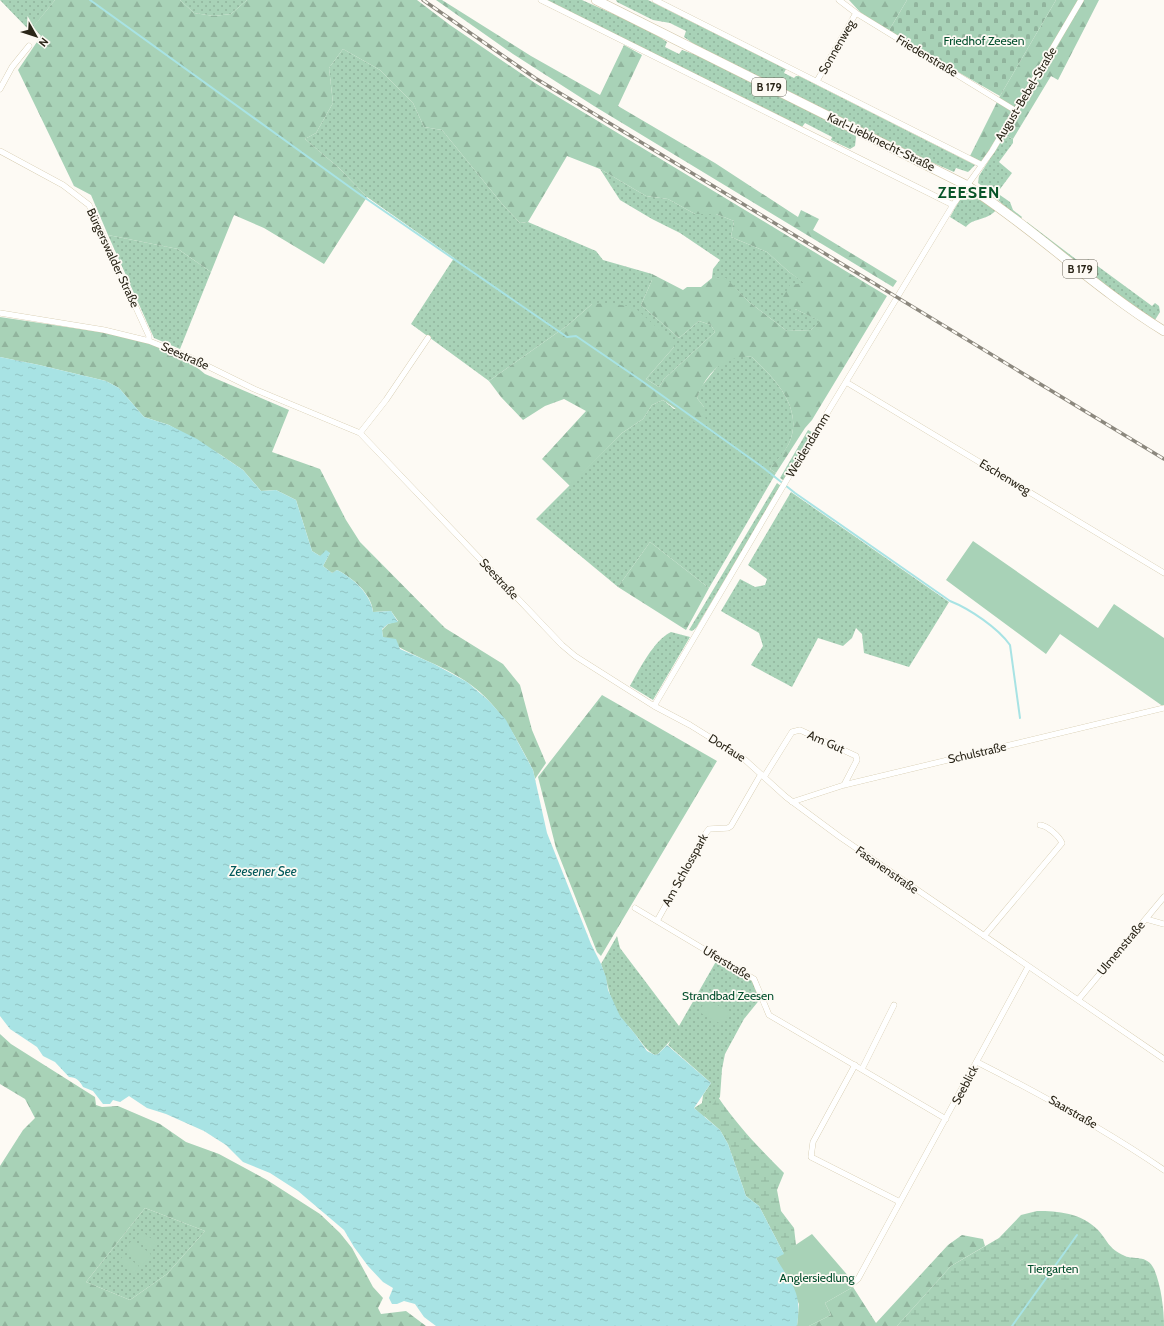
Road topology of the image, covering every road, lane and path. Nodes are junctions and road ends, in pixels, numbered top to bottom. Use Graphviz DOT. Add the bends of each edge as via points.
graph roads {
  1 [pos="541,0"];
  2 [pos="655,0"];
  3 [pos="840,0"];
  4 [pos="1081,0"];
  5 [pos="601,1"];
  6 [pos="856,13"];
  7 [pos="29,46"];
  8 [pos="817,81"];
  9 [pos="0,89"];
  10 [pos="1016,111"];
  11 [pos="0,151"];
  12 [pos="982,165"];
  13 [pos="966,185"];
  14 [pos="953,205"];
  15 [pos="0,313"];
  16 [pos="1164,331"];
  17 [pos="428,338"];
  18 [pos="149,341"];
  19 [pos="846,382"];
  20 [pos="360,433"];
  21 [pos="1164,573"];
  22 [pos="654,706"];
  23 [pos="1164,708"];
  24 [pos="763,775"];
  25 [pos="844,785"];
  26 [pos="792,802"];
  27 [pos="1040,825"];
  28 [pos="1164,897"];
  29 [pos="635,908"];
  30 [pos="1146,919"];
  31 [pos="657,921"];
  32 [pos="1164,924"];
  33 [pos="984,936"];
  34 [pos="1028,967"];
  35 [pos="1078,1000"];
  36 [pos="894,1005"];
  37 [pos="1164,1059"];
  38 [pos="977,1062"];
  39 [pos="855,1065"];
  40 [pos="862,1069"];
  41 [pos="946,1118"];
  42 [pos="1164,1170"];
  43 [pos="900,1202"];
  44 [pos="852,1284"];
  1 -- 14 [label="street, Karl-Liebknecht-Straße"];
  2 -- 8 [label="street, Karl-Liebknecht-Straße"];
  3 -- 6 [label="street, Friedenstraße"];
  4 -- 10 [label="street, August-Bebel-Straße"];
  5 -- 13 [label="main road, Karl-Liebknecht-Straße / B 179"];
  6 -- 8 [label="street, Sonnenweg"];
  6 -- 10 [label="street, Friedenstraße"];
  7 -- 9 [label="street"];
  8 -- 12 [label="street, Karl-Liebknecht-Straße"];
  10 -- 12 [label="street, August-Bebel-Straße"];
  11 -- 18 [label="street, Bürgerswalder Straße" via="63,185 89,205 149,336"];
  12 -- 13 [label="street, August-Bebel-Straße"];
  13 -- 14 [label="street, Weidendamm"];
  13 -- 16 [label="main road, Karl-Liebknecht-Straße / B 179"];
  14 -- 19 [label="street, Weidendamm"];
  15 -- 18 [label="street, Seestraße" via="104,330"];
  17 -- 20 [label="street"];
  18 -- 20 [label="street, Seestraße" via="189,357 254,389"];
  19 -- 21 [label="street, Eschenweg"];
  19 -- 22 [label="street, Weidendamm"];
  20 -- 22 [label="street, Seestraße" via="562,645"];
  22 -- 24 [label="street, Dorfaue" via="743,758"];
  23 -- 25 [label="street, Schulstraße"];
  24 -- 25 [label="street, Am Gut" via="792,732 800,730 856,756 857,760"];
  24 -- 26 [label="street, Dorfaue"];
  24 -- 31 [label="street, Am Schlosspark" via="731,826 709,829 706,833"];
  25 -- 26 [label="street, Schulstraße"];
  26 -- 33 [label="street, Fasanenstraße"];
  27 -- 33 [label="street" via="1060,838 1062,843"];
  28 -- 30 [label="street, Ulmenstraße"];
  29 -- 31 [label="street, Uferstraße"];
  30 -- 32 [label="street"];
  30 -- 35 [label="street, Ulmenstraße"];
  31 -- 39 [label="street, Uferstraße" via="754,979 769,1015"];
  33 -- 34 [label="street, Fasanenstraße"];
  34 -- 35 [label="street, Fasanenstraße"];
  34 -- 38 [label="street, Seeblick"];
  35 -- 37 [label="street, Fasanenstraße"];
  36 -- 40 [label="street"];
  38 -- 41 [label="street, Seeblick"];
  38 -- 42 [label="street, Saarstraße" via="1089,1121"];
  39 -- 40 [label="street, Uferstraße"];
  39 -- 43 [label="street" via="813,1142 811,1157"];
  40 -- 41 [label="street, Uferstraße"];
  41 -- 43 [label="street, Seeblick"];
  43 -- 44 [label="street, Seeblick" via="858,1279"];
}
